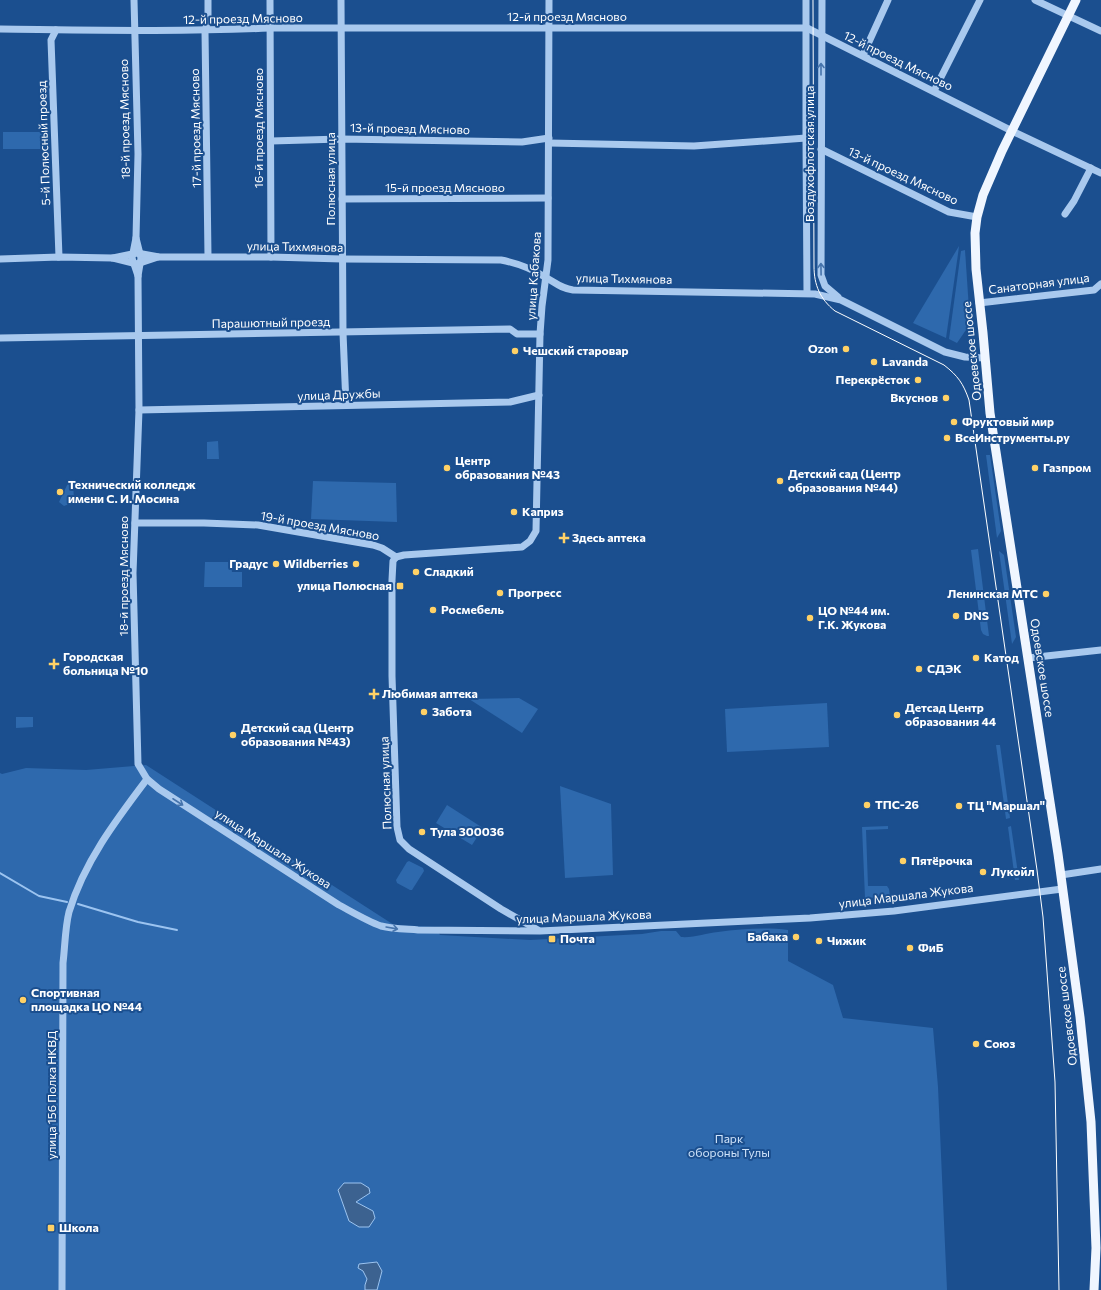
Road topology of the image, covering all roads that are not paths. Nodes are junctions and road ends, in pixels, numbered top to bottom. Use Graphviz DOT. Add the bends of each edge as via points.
graph roads {
  1 [pos="134,0"];
  2 [pos="208,0"];
  3 [pos="270,0"];
  4 [pos="340,0"];
  5 [pos="549,0"];
  6 [pos="806,0"];
  7 [pos="822,0"];
  8 [pos="888,0"];
  9 [pos="980,0"];
  10 [pos="1035,0"];
  11 [pos="1076,0"];
  12 [pos="1069,15"];
  13 [pos="270,28"];
  14 [pos="341,28"];
  15 [pos="549,28"];
  16 [pos="807,28"];
  17 [pos="0,30"];
  18 [pos="56,30"];
  19 [pos="134,31"];
  20 [pos="205,31"];
  21 [pos="1101,31"];
  22 [pos="821,35"];
  23 [pos="863,55"];
  24 [pos="934,91"];
  25 [pos="1012,131"];
  26 [pos="806,138"];
  27 [pos="341,139"];
  28 [pos="270,140"];
  29 [pos="549,141"];
  30 [pos="821,149"];
  31 [pos="1091,168"];
  32 [pos="1101,172"];
  33 [pos="548,198"];
  34 [pos="342,199"];
  35 [pos="1065,214"];
  36 [pos="977,217"];
  37 [pos="136,238"];
  38 [pos="133,253"];
  39 [pos="141,253"];
  40 [pos="208,256"];
  41 [pos="271,256"];
  42 [pos="59,257"];
  43 [pos="159,257"];
  44 [pos="113,258"];
  45 [pos="0,259"];
  46 [pos="342,259"];
  47 [pos="137,263"];
  48 [pos="547,278"];
  49 [pos="1101,284"];
  50 [pos="807,293"];
  51 [pos="841,300"];
  52 [pos="979,303"];
  53 [pos="343,333"];
  54 [pos="540,334"];
  55 [pos="138,336"];
  56 [pos="0,338"];
  57 [pos="985,358"];
  58 [pos="539,395"];
  59 [pos="346,405"];
  60 [pos="139,410"];
  61 [pos="135,523"];
  62 [pos="396,558"];
  63 [pos="1101,650"];
  64 [pos="1028,658"];
  65 [pos="147,779"];
  66 [pos="1101,869"];
  67 [pos="1061,875"];
  68 [pos="1062,889"];
  69 [pos="540,931"];
  70 [pos="62,1290"];
  71 [pos="1094,1290"];
  1 -- 19 [label="street, 18-й проезд Мясново"];
  2 -- 20 [label="street, 17-й проезд Мясново"];
  3 -- 13 [label="street, 16-й проезд Мясново"];
  4 -- 14 [label="street, Полюсная улица"];
  5 -- 15 [label="street, улица Кабакова"];
  6 -- 16 [label="street, Воздухофлотская улица"];
  7 -- 22 [label="street, Воздухофлотская улица"];
  8 -- 23 [label="street"];
  9 -- 24 [label="street"];
  10 -- 12 [label="street"];
  11 -- 12 [label="main road, Одоевское шоссе"];
  12 -- 21 [label="street"];
  12 -- 25 [label="main road, Одоевское шоссе"];
  13 -- 14 [label="street, 12-й проезд Мясново"];
  13 -- 20 [label="street, 12-й проезд Мясново"];
  13 -- 28 [label="street, 16-й проезд Мясново"];
  14 -- 15 [label="street, 12-й проезд Мясново"];
  14 -- 27 [label="street, Полюсная улица"];
  15 -- 16 [label="street, 12-й проезд Мясново"];
  15 -- 29 [label="street, улица Кабакова"];
  16 -- 22 [label="street, 12-й проезд Мясново"];
  16 -- 26 [label="street, Воздухофлотская улица"];
  17 -- 18 [label="street, 12-й проезд Мясново"];
  18 -- 19 [label="street, 12-й проезд Мясново"];
  18 -- 42 [label="street, 5-й Полюсный проезд" via="51,40"];
  19 -- 20 [label="street, 12-й проезд Мясново"];
  19 -- 37 [label="street, 18-й проезд Мясново" via="138,154"];
  20 -- 40 [label="street, 17-й проезд Мясново"];
  22 -- 23 [label="street, 12-й проезд Мясново"];
  30 -- 22 [label="street, Воздухофлотская улица, one-way"];
  23 -- 24 [label="street, 12-й проезд Мясново"];
  24 -- 25 [label="street, 12-й проезд Мясново"];
  25 -- 31 [label="street, 12-й проезд Мясново"];
  25 -- 36 [label="main road, Одоевское шоссе" via="992,173"];
  26 -- 29 [label="street, 13-й проезд Мясново" via="694,146"];
  26 -- 50 [label="street, Воздухофлотская улица"];
  27 -- 28 [label="street, 13-й проезд Мясново"];
  27 -- 29 [label="street, 13-й проезд Мясново"];
  27 -- 34 [label="street, Полюсная улица"];
  28 -- 41 [label="street, 16-й проезд Мясново"];
  29 -- 33 [label="street, улица Кабакова"];
  30 -- 36 [label="street, 13-й проезд Мясново" via="949,212"];
  51 -- 30 [label="street, Воздухофлотская улица, one-way" via="826,286 821,275"];
  31 -- 32 [label="street, 12-й проезд Мясново"];
  31 -- 35 [label="street"];
  33 -- 34 [label="street, 15-й проезд Мясново"];
  33 -- 48 [label="street, улица Кабакова"];
  34 -- 46 [label="street, Полюсная улица"];
  36 -- 52 [label="main road, Одоевское шоссе" via="975,233"];
  37 -- 38 [label="street, 18-й проезд Мясново"];
  37 -- 39 [label="street, 18-й проезд Мясново"];
  38 -- 39 [label="street, улица Тихмянова"];
  38 -- 44 [label="street, улица Тихмянова"];
  38 -- 47 [label="street, 18-й проезд Мясново"];
  39 -- 43 [label="street, улица Тихмянова"];
  39 -- 47 [label="street"];
  40 -- 41 [label="street, улица Тихмянова"];
  40 -- 43 [label="street, улица Тихмянова"];
  41 -- 46 [label="street, улица Тихмянова"];
  42 -- 44 [label="street, улица Тихмянова"];
  42 -- 45 [label="street, улица Тихмянова"];
  43 -- 47 [label="street, улица Тихмянова"];
  44 -- 47 [label="street, улица Тихмянова"];
  46 -- 48 [label="street, улица Тихмянова" via="501,260"];
  46 -- 53 [label="street, Полюсная улица"];
  47 -- 55 [label="street, 18-й проезд Мясново"];
  48 -- 50 [label="street, улица Тихмянова" via="564,289 574,290"];
  48 -- 54 [label="street, улица Кабакова"];
  49 -- 52 [label="street, Санаторная улица" via="1094,290"];
  50 -- 51 [label="street, улица Тихмянова"];
  51 -- 57 [label="street, улица Тихмянова" via="945,352"];
  52 -- 57 [label="main road, Одоевское шоссе"];
  53 -- 54 [label="street, Парашютный проезд" via="510,329 516,334"];
  53 -- 55 [label="street, Парашютный проезд"];
  53 -- 59 [label="street, Полюсная улица"];
  54 -- 58 [label="street, улица Кабакова"];
  55 -- 56 [label="street, Парашютный проезд"];
  55 -- 60 [label="street, 18-й проезд Мясново"];
  57 -- 64 [label="main road, Одоевское шоссе" via="992,426"];
  58 -- 59 [label="street, улица Дружбы" via="510,402"];
  58 -- 62 [label="street, улица Кабакова" via="536,531 530,541 522,547 404,555"];
  59 -- 60 [label="street, улица Дружбы"];
  60 -- 61 [label="street, 18-й проезд Мясново"];
  61 -- 62 [label="street, 19-й проезд Мясново" via="204,522 258,525 373,545"];
  61 -- 65 [label="street, 18-й проезд Мясново" via="133,572 138,764"];
  62 -- 69 [label="street, Полюсная улица" via="393,561 392,580 392,676 397,828 400,840 409,849 501,909"];
  63 -- 64 [label="street"];
  64 -- 67 [label="main road, Одоевское шоссе"];
  65 -- 69 [label="street, улица Маршала Жукова, one-way" via="339,905 381,926 418,930"];
  65 -- 70 [label="street, улица 156 Полка НКВД" via="94,854 69,913 63,963"];
  66 -- 67 [label="street"];
  67 -- 68 [label="main road, Одоевское шоссе"];
  68 -- 69 [label="street, улица Маршала Жукова" via="894,911 810,918"];
  68 -- 71 [label="main road, Одоевское шоссе" via="1091,1122 1096,1248"];
}
